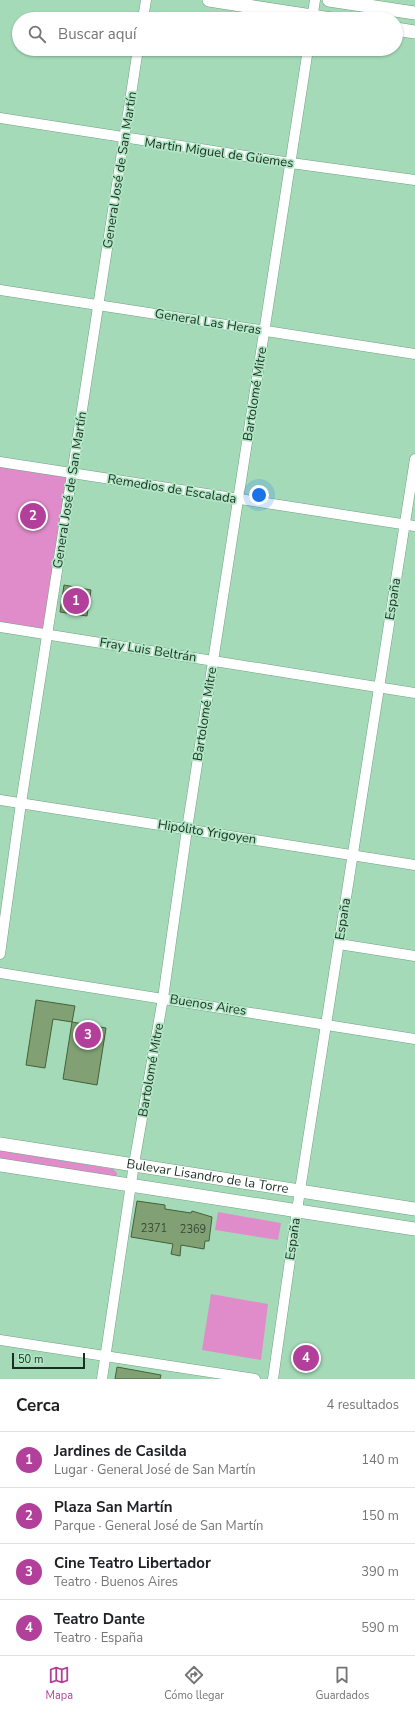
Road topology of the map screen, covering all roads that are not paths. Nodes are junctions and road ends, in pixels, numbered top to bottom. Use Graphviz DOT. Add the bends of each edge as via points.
graph roads {
  1 [pos="146,0"];
  2 [pos="209,0"];
  3 [pos="315,0"];
  4 [pos="329,0"];
  5 [pos="144,12"];
  6 [pos="278,12"];
  7 [pos="314,12"];
  8 [pos="415,13"];
  9 [pos="403,30"];
  10 [pos="415,32"];
  11 [pos="137,56"];
  12 [pos="307,56"];
  13 [pos="0,118"];
  14 [pos="124,138"];
  15 [pos="291,164"];
  16 [pos="415,180"];
  17 [pos="0,290"];
  18 [pos="99,306"];
  19 [pos="265,331"];
  20 [pos="415,354"];
  21 [pos="415,458"];
  22 [pos="0,462"];
  23 [pos="72,474"];
  24 [pos="238,499"];
  25 [pos="404,524"];
  26 [pos="415,526"];
  27 [pos="0,627"];
  28 [pos="48,635"];
  29 [pos="214,661"];
  30 [pos="380,687"];
  31 [pos="415,693"];
  32 [pos="0,800"];
  33 [pos="21,803"];
  34 [pos="187,829"];
  35 [pos="353,855"];
  36 [pos="415,865"];
  37 [pos="339,944"];
  38 [pos="0,954"];
  39 [pos="415,956"];
  40 [pos="0,973"];
  41 [pos="163,998"];
  42 [pos="327,1024"];
  43 [pos="415,1039"];
  44 [pos="0,1144"];
  45 [pos="134,1164"];
  46 [pos="0,1165"];
  47 [pos="131,1186"];
  48 [pos="300,1190"];
  49 [pos="415,1209"];
  50 [pos="297,1212"];
  51 [pos="415,1229"];
  52 [pos="0,1340"];
  53 [pos="106,1356"];
  54 [pos="102,1379"];
  55 [pos="255,1379"];
  56 [pos="273,1379"];
  1 -- 5 [label="street"];
  2 -- 6 [label="main road"];
  3 -- 7 [label="street"];
  4 -- 8 [label="main road"];
  9 -- 10 [label="main road"];
  11 -- 14 [label="street, General José de San Martín"];
  12 -- 15 [label="street, Bartolomé Mitre"];
  13 -- 14 [label="street, Martin Miguel de Güemes"];
  14 -- 15 [label="street, Martin Miguel de Güemes"];
  14 -- 18 [label="street, General José de San Martín"];
  15 -- 16 [label="street, Martin Miguel de Güemes"];
  15 -- 19 [label="street, Bartolomé Mitre"];
  17 -- 18 [label="street, General Las Heras"];
  18 -- 19 [label="street, General Las Heras"];
  18 -- 23 [label="street, General José de San Martín"];
  19 -- 20 [label="street, General Las Heras"];
  19 -- 24 [label="street, Bartolomé Mitre"];
  21 -- 25 [label="street, España"];
  22 -- 23 [label="street, Remedios de Escalada"];
  23 -- 24 [label="street, Remedios de Escalada"];
  23 -- 28 [label="street, General José de San Martín"];
  24 -- 25 [label="street, Remedios de Escalada"];
  24 -- 29 [label="street, Bartolomé Mitre"];
  25 -- 26 [label="street, Remedios de Escalada"];
  25 -- 30 [label="street, España"];
  27 -- 28 [label="street, Fray Luis Beltrán"];
  28 -- 29 [label="street, Fray Luis Beltrán"];
  28 -- 33 [label="street, General José de San Martín"];
  29 -- 30 [label="street, Fray Luis Beltrán"];
  29 -- 34 [label="street, Bartolomé Mitre"];
  30 -- 31 [label="street, Fray Luis Beltrán"];
  30 -- 35 [label="street, España"];
  32 -- 33 [label="street, Hipólito Yrigoyen"];
  33 -- 34 [label="street, Hipólito Yrigoyen"];
  33 -- 38 [label="street, General José de San Martín"];
  34 -- 35 [label="street, Hipólito Yrigoyen"];
  34 -- 41 [label="street, Bartolomé Mitre"];
  35 -- 36 [label="street, Hipólito Yrigoyen"];
  35 -- 37 [label="street, España"];
  37 -- 39 [label="street"];
  37 -- 42 [label="street, España"];
  40 -- 41 [label="street, Buenos Aires"];
  41 -- 42 [label="street, Buenos Aires"];
  41 -- 45 [label="street, Bartolomé Mitre"];
  42 -- 43 [label="street, Buenos Aires"];
  42 -- 48 [label="street, España"];
  44 -- 45 [label="main road, Bulevar Lisandro de la Torre"];
  45 -- 47 [label="street, Bartolomé Mitre"];
  45 -- 48 [label="main road, Bulevar Lisandro de la Torre"];
  46 -- 47 [label="main road, Bulevar Lisandro de la Torre"];
  47 -- 50 [label="main road, Bulevar Lisandro de la Torre"];
  47 -- 53 [label="street, Bartolomé Mitre"];
  48 -- 49 [label="main road, Bulevar Lisandro de la Torre"];
  48 -- 50 [label="street, España"];
  50 -- 51 [label="main road, Bulevar Lisandro de la Torre"];
  50 -- 56 [label="street, España"];
  52 -- 53 [label="street"];
  53 -- 54 [label="street, Bartolomé Mitre"];
  53 -- 55 [label="street"];
}
